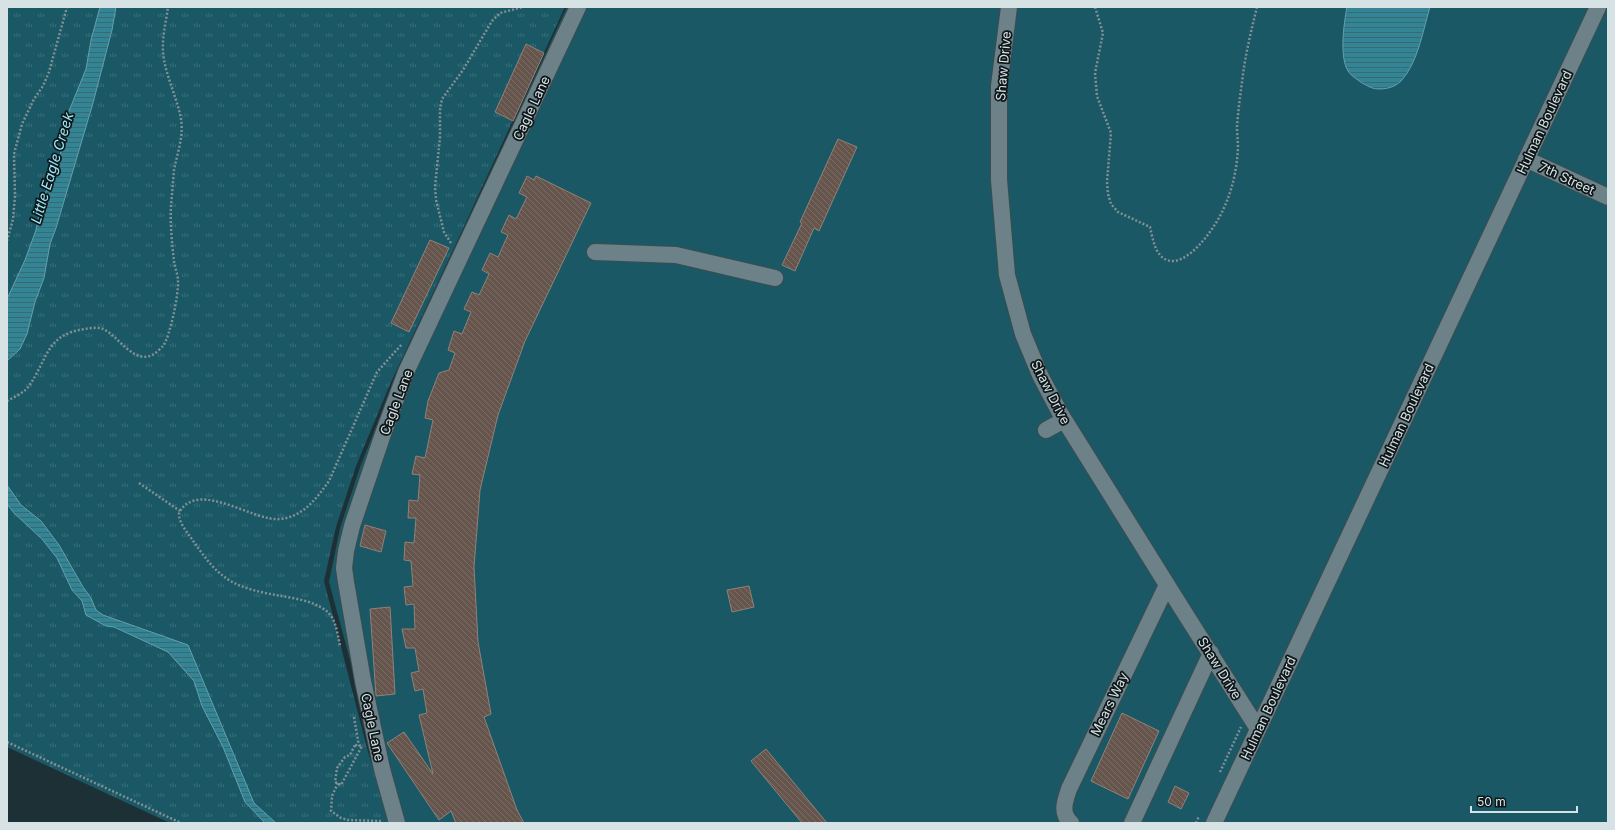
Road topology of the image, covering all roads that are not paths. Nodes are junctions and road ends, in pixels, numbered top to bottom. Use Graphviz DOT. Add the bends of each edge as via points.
graph roads {
  1 [pos="578,7"];
  2 [pos="1009,7"];
  3 [pos="1598,7"];
  4 [pos="1526,158"];
  5 [pos="1608,197"];
  6 [pos="596,252"];
  7 [pos="775,278"];
  8 [pos="1064,420"];
  9 [pos="1046,430"];
  10 [pos="1167,585"];
  11 [pos="1211,653"];
  12 [pos="1258,728"];
  13 [pos="397,823"];
  14 [pos="1071,823"];
  15 [pos="1132,823"];
  16 [pos="1214,823"];
  1 -- 13 [label="street, Cagle Lane" via="406,372 360,501 346,551 344,568 362,681"];
  2 -- 8 [label="street, Shaw Drive" via="999,86 998,138 1007,275 1023,334 1040,376"];
  3 -- 4 [label="street, Hulman Boulevard"];
  4 -- 5 [label="street, 7th Street"];
  4 -- 12 [label="street, Hulman Boulevard"];
  6 -- 7 [label="street" via="676,255"];
  8 -- 9 [label="street"];
  8 -- 10 [label="street, Shaw Drive"];
  10 -- 11 [label="street, Shaw Drive"];
  10 -- 14 [label="street, Mears Way" via="1069,789 1064,812 1066,819"];
  11 -- 12 [label="street, Shaw Drive"];
  11 -- 15 [label="street"];
  12 -- 16 [label="street, Hulman Boulevard"];
}
